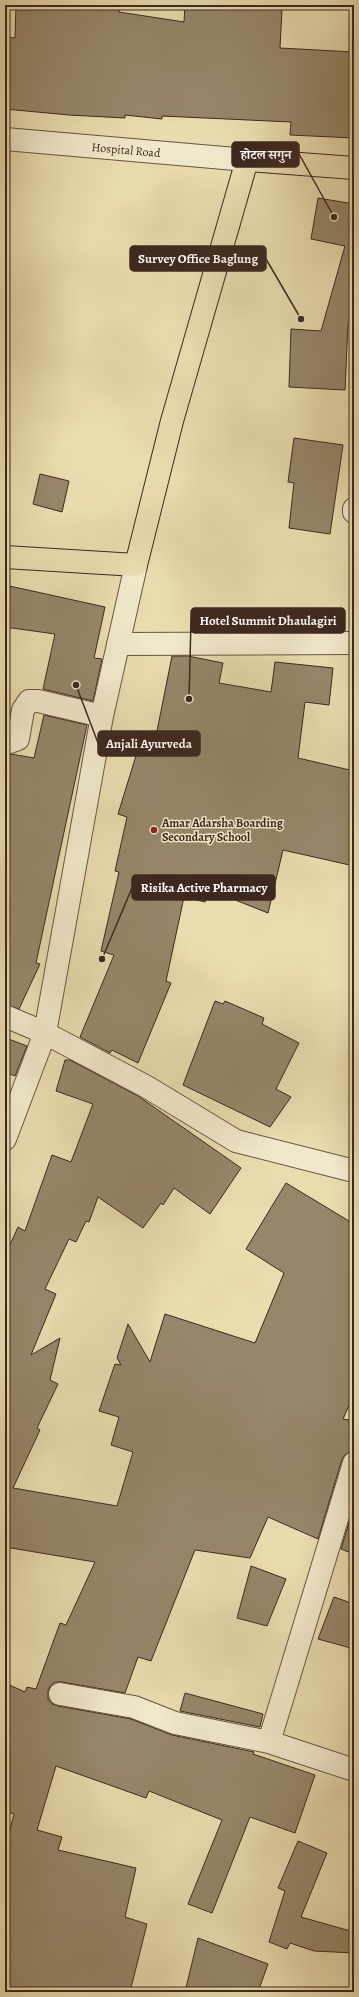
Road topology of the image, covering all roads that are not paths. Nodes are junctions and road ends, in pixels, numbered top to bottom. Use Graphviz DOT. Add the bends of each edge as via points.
graph roads {
  1 [pos="5,139"];
  2 [pos="247,160"];
  3 [pos="354,168"];
  4 [pos="354,509"];
  5 [pos="354,512"];
  6 [pos="5,558"];
  7 [pos="136,565"];
  8 [pos="354,642"];
  9 [pos="118,644"];
  10 [pos="102,716"];
  11 [pos="5,740"];
  12 [pos="5,1016"];
  13 [pos="45,1034"];
  14 [pos="5,1139"];
  15 [pos="354,1171"];
  16 [pos="354,1463"];
  17 [pos="60,1694"];
  18 [pos="270,1742"];
  19 [pos="354,1770"];
  1 -- 2 [label="street, Hospital Road"];
  2 -- 3 [label="main road"];
  2 -- 7 [label="main road" via="172,420"];
  4 -- 5 [label="street"];
  6 -- 7 [label="main road"];
  7 -- 9 [label="street"];
  8 -- 9 [label="street"];
  9 -- 10 [label="street"];
  10 -- 11 [label="street" via="29,701 23,710 18,739 10,742"];
  10 -- 13 [label="street"];
  12 -- 13 [label="street"];
  13 -- 14 [label="street"];
  13 -- 15 [label="street" via="147,1087 236,1140"];
  16 -- 18 [label="street"];
  17 -- 18 [label="street" via="134,1707 175,1723"];
  18 -- 19 [label="street"];
}
